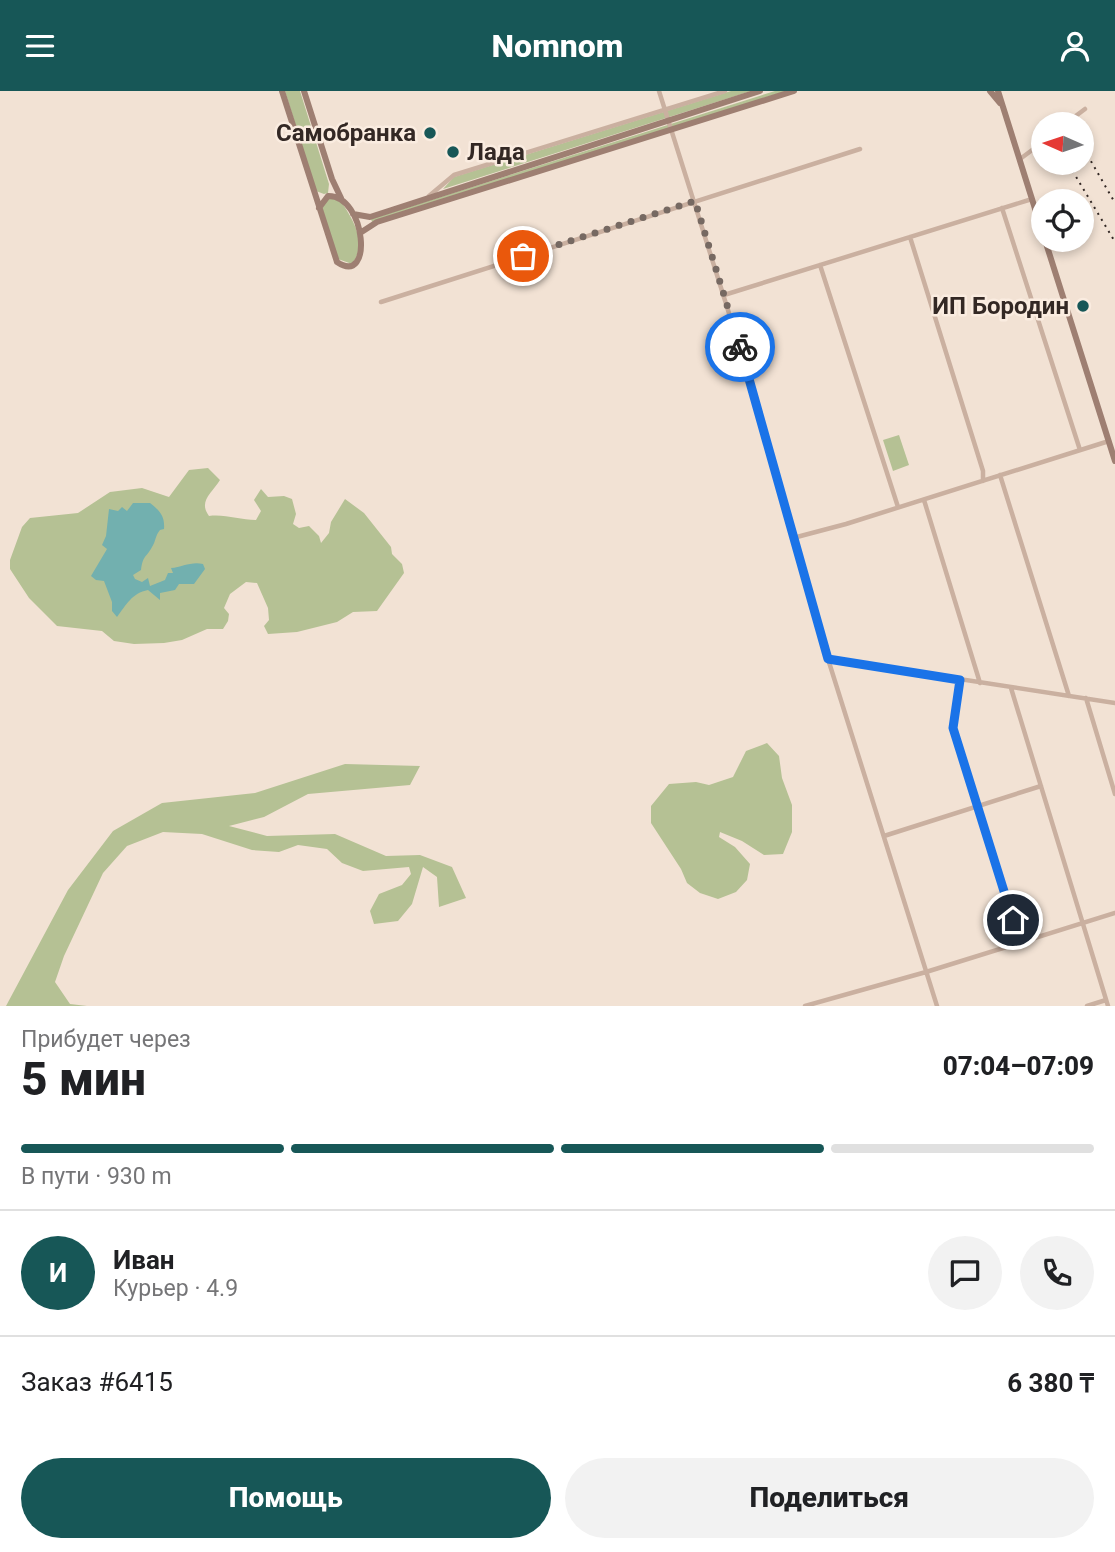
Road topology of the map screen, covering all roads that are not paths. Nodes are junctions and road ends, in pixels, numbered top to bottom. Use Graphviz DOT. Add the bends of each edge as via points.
graph roads {
  1 [pos="282,91"];
  2 [pos="304,91"];
  3 [pos="659,91"];
  4 [pos="725,91"];
  5 [pos="760,91"];
  6 [pos="794,91"];
  7 [pos="990,91"];
  8 [pos="998,91"];
  9 [pos="1084,109"];
  10 [pos="665,110"];
  11 [pos="1007,111"];
  12 [pos="1080,112"];
  13 [pos="668,120"];
  14 [pos="671,130"];
  15 [pos="860,149"];
  16 [pos="1031,150"];
  17 [pos="1020,159"];
  18 [pos="429,196"];
  19 [pos="1031,196"];
  20 [pos="341,198"];
  21 [pos="1031,199"];
  22 [pos="695,201"];
  23 [pos="319,208"];
  24 [pos="1002,208"];
  25 [pos="353,214"];
  26 [pos="360,233"];
  27 [pos="910,237"];
  28 [pos="1049,252"];
  29 [pos="820,265"];
  30 [pos="724,295"];
  31 [pos="380,302"];
  32 [pos="1109,441"];
  33 [pos="1080,450"];
  34 [pos="1115,461"];
  35 [pos="1000,475"];
  36 [pos="983,481"];
  37 [pos="924,500"];
  38 [pos="898,507"];
  39 [pos="793,538"];
  40 [pos="828,659"];
  41 [pos="960,680"];
  42 [pos="980,683"];
  43 [pos="1011,688"];
  44 [pos="1069,696"];
  45 [pos="1086,698"];
  46 [pos="1115,702"];
  47 [pos="1041,786"];
  48 [pos="1115,794"];
  49 [pos="976,807"];
  50 [pos="884,836"];
  51 [pos="1115,913"];
  52 [pos="1083,923"];
  53 [pos="1020,943"];
  54 [pos="926,972"];
  55 [pos="1106,1000"];
  56 [pos="805,1006"];
  57 [pos="937,1006"];
  58 [pos="1087,1006"];
  59 [pos="1108,1006"];
  1 -- 23 [label="street"];
  2 -- 20 [label="street"];
  3 -- 10 [label="street"];
  4 -- 10 [label="street"];
  5 -- 13 [label="street"];
  6 -- 14 [label="street"];
  7 -- 11 [label="street"];
  8 -- 11 [label="street"];
  9 -- 12 [label="street"];
  10 -- 13 [label="street"];
  10 -- 18 [label="street" via="454,175"];
  11 -- 17 [label="street"];
  13 -- 14 [label="street"];
  13 -- 18 [label="street"];
  14 -- 22 [label="street"];
  14 -- 26 [label="street" via="377,222"];
  15 -- 22 [label="street"];
  16 -- 17 [label="street"];
  17 -- 19 [label="street"];
  18 -- 25 [label="street" via="370,217"];
  20 -- 23 [label="street" via="328,196"];
  20 -- 25 [label="street"];
  21 -- 24 [label="street"];
  22 -- 30 [label="street"];
  22 -- 31 [label="street"];
  23 -- 26 [label="street" via="337,262 354,265 360,258"];
  24 -- 27 [label="street"];
  24 -- 33 [label="street"];
  25 -- 26 [label="street"];
  27 -- 29 [label="street"];
  27 -- 36 [label="street"];
  28 -- 32 [label="street"];
  29 -- 30 [label="street"];
  29 -- 38 [label="street"];
  30 -- 39 [label="street"];
  32 -- 33 [label="street"];
  32 -- 34 [label="street"];
  33 -- 35 [label="street"];
  35 -- 36 [label="street"];
  35 -- 44 [label="street"];
  36 -- 37 [label="street"];
  37 -- 38 [label="street"];
  37 -- 42 [label="street"];
  38 -- 39 [label="street"];
  39 -- 40 [label="street"];
  40 -- 41 [label="street"];
  40 -- 50 [label="street"];
  41 -- 42 [label="street"];
  41 -- 49 [label="street" via="953,728"];
  42 -- 43 [label="street"];
  43 -- 44 [label="street"];
  43 -- 47 [label="street"];
  44 -- 45 [label="street"];
  45 -- 46 [label="street"];
  45 -- 48 [label="street"];
  47 -- 49 [label="street"];
  47 -- 52 [label="street"];
  49 -- 50 [label="street"];
  49 -- 53 [label="street"];
  50 -- 54 [label="street"];
  51 -- 52 [label="street"];
  52 -- 53 [label="street"];
  52 -- 55 [label="street"];
  53 -- 54 [label="street"];
  54 -- 56 [label="street"];
  54 -- 57 [label="street"];
  55 -- 58 [label="street"];
  55 -- 59 [label="street"];
}
